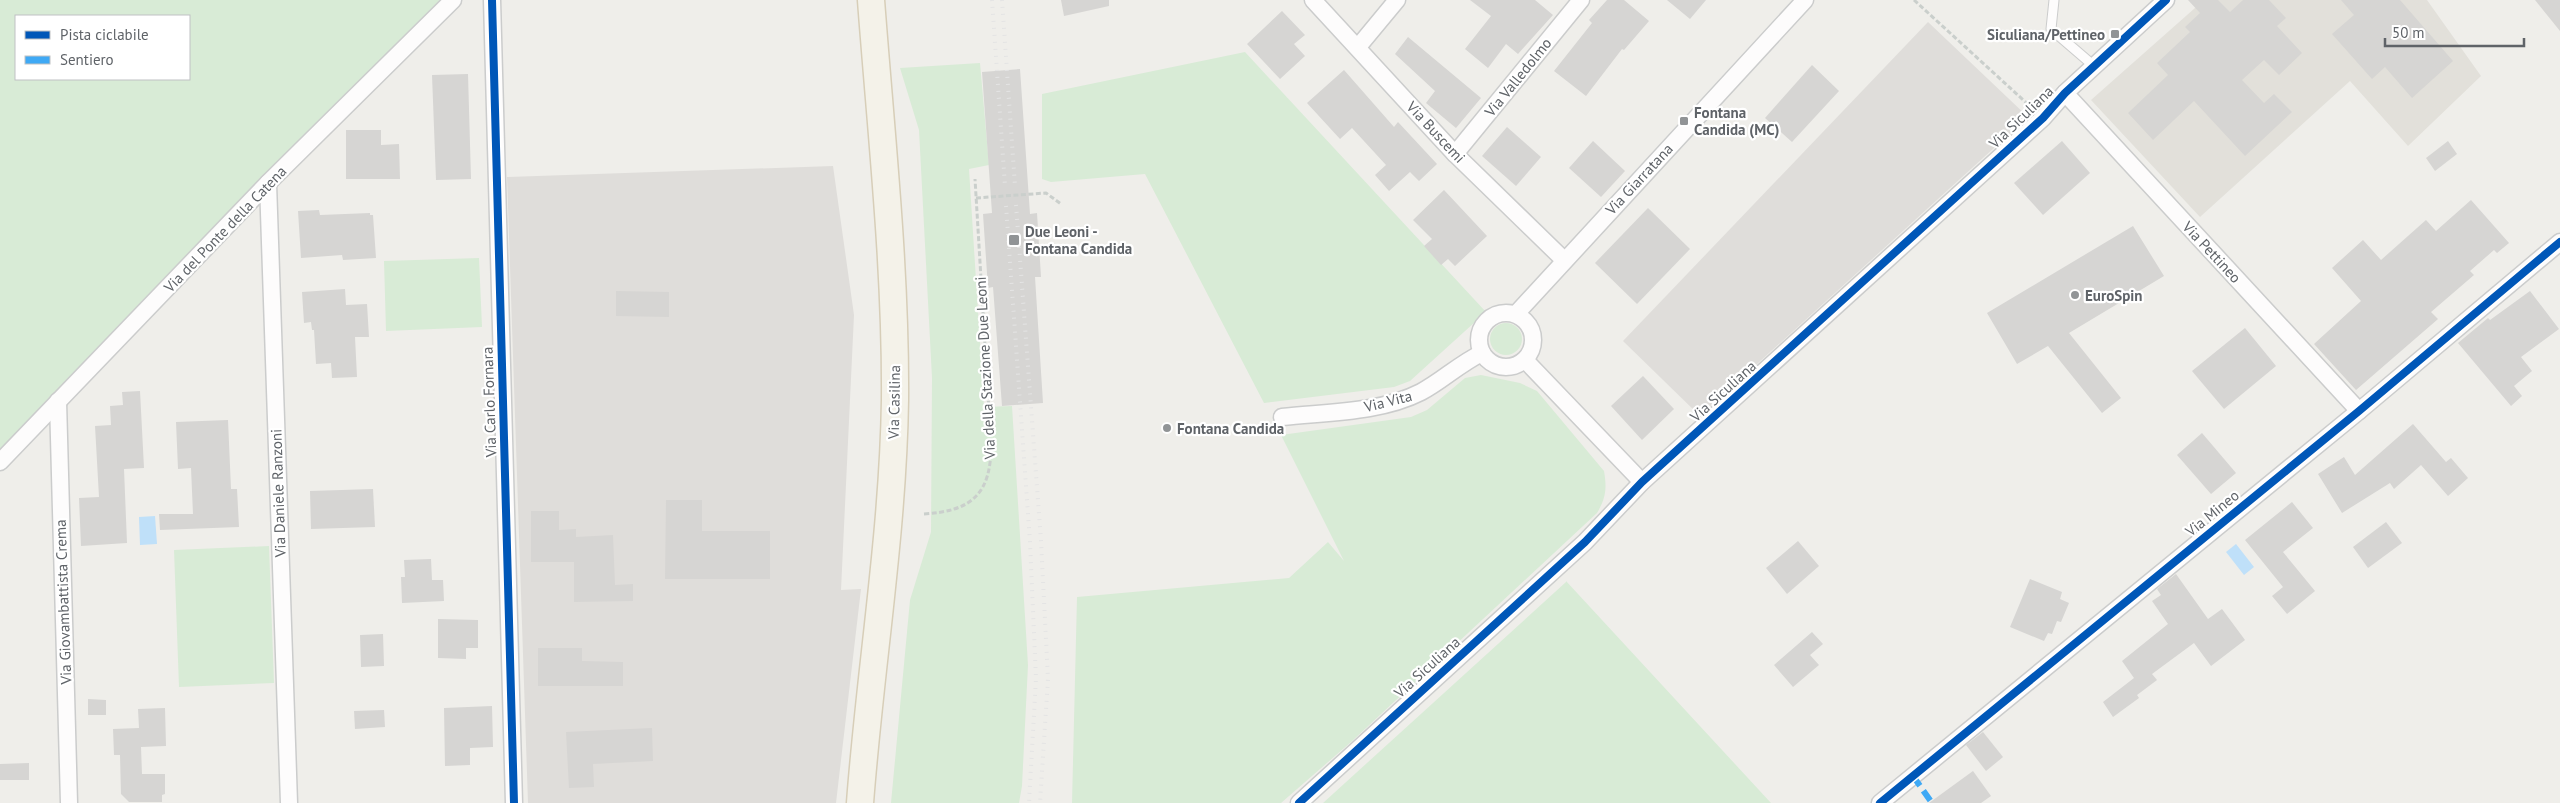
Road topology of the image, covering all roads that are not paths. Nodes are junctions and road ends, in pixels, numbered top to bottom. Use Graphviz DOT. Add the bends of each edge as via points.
graph roads {
  1 [pos="453,0"];
  2 [pos="492,0"];
  3 [pos="871,0"];
  4 [pos="1312,0"];
  5 [pos="1397,0"];
  6 [pos="1580,0"];
  7 [pos="1804,0"];
  8 [pos="2054,0"];
  9 [pos="2166,0"];
  10 [pos="1358,47"];
  11 [pos="2094,66"];
  12 [pos="2065,93"];
  13 [pos="1455,154"];
  14 [pos="268,183"];
  15 [pos="2560,242"];
  16 [pos="1564,260"];
  17 [pos="1516,314"];
  18 [pos="1482,353"];
  19 [pos="1525,360"];
  20 [pos="58,401"];
  21 [pos="2359,411"];
  22 [pos="1282,417"];
  23 [pos="0,462"];
  24 [pos="1642,482"];
  25 [pos="861,798"];
  26 [pos="69,803"];
  27 [pos="288,803"];
  28 [pos="514,803"];
  29 [pos="1299,803"];
  30 [pos="1880,803"];
  1 -- 14 [label="street, Via del Ponte della Catena"];
  2 -- 28 [label="street, Via Carlo Fornara"];
  3 -- 25 [label="main road, Via Casilina" via="891,268 895,401 887,534"];
  4 -- 10 [label="street, Via Buscemi"];
  5 -- 10 [label="street"];
  6 -- 13 [label="street, Via Valledolmo"];
  7 -- 16 [label="street, Via Giarratana"];
  8 -- 11 [label="lane" via="2051,29"];
  9 -- 11 [label="street, Via Siculiana"];
  10 -- 13 [label="street, Via Buscemi"];
  11 -- 12 [label="street, Via Siculiana"];
  12 -- 21 [label="street, Via Pettineo"];
  12 -- 24 [label="street, Via Siculiana" via="2043,118"];
  13 -- 16 [label="street, Via Buscemi"];
  14 -- 20 [label="street, Via del Ponte della Catena"];
  14 -- 27 [label="street, Via Daniele Ranzoni"];
  15 -- 21 [label="street, Via Mineo"];
  16 -- 17 [label="street, Via Giarratana"];
  17 -- 18 [label="street" via="1501,313 1487,319 1478,340"];
  17 -- 19 [label="street" via="1529,325 1533,335 1533,346"];
  18 -- 19 [label="street" via="1494,366 1503,368 1516,366"];
  18 -- 22 [label="street, Via Vita" via="1456,366 1422,392 1396,402"];
  19 -- 24 [label="street"];
  20 -- 23 [label="street, Via del Ponte della Catena"];
  20 -- 26 [label="street, Via Giovambattista Crema"];
  21 -- 30 [label="street, Via Mineo"];
  24 -- 29 [label="street, Via Siculiana" via="1585,542"];
}
